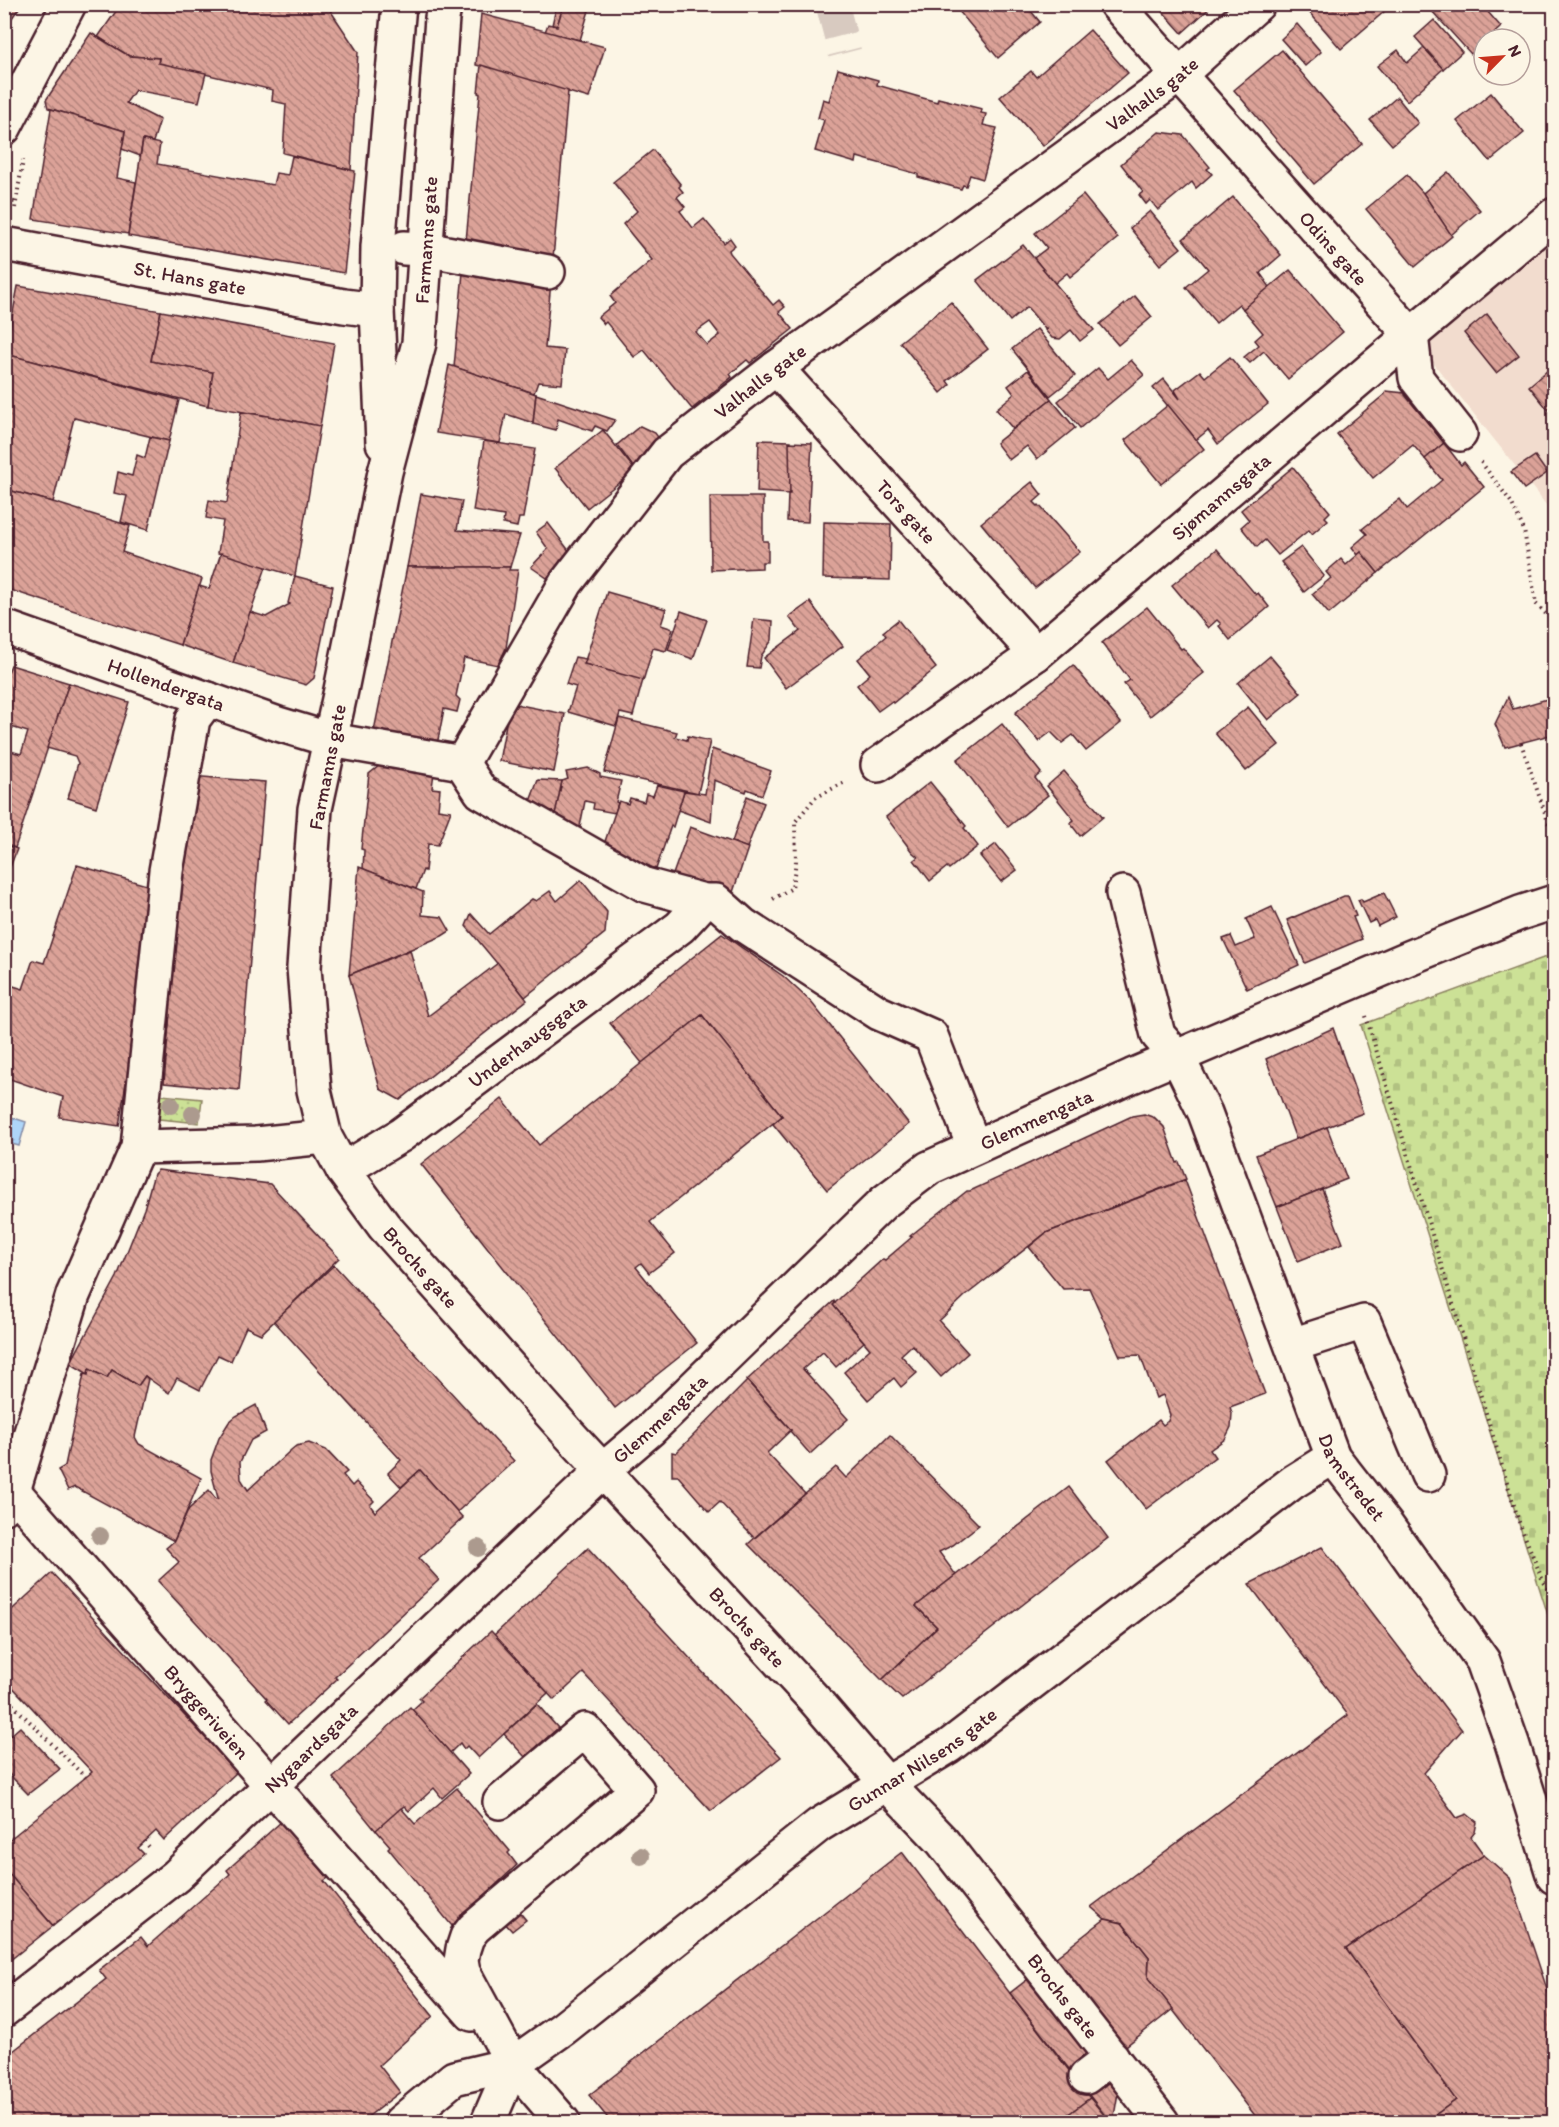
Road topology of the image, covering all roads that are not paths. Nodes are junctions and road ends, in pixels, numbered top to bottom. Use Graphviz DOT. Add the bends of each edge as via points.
graph roads {
  1 [pos="69,4"];
  2 [pos="399,4"];
  3 [pos="445,4"];
  4 [pos="1116,4"];
  5 [pos="1258,4"];
  6 [pos="1178,76"];
  7 [pos="4,128"];
  8 [pos="1554,215"];
  9 [pos="4,244"];
  10 [pos="378,247"];
  11 [pos="425,249"];
  12 [pos="548,272"];
  13 [pos="377,310"];
  14 [pos="1411,335"];
  15 [pos="776,368"];
  16 [pos="1460,434"];
  17 [pos="385,472"];
  18 [pos="4,627"];
  19 [pos="1036,654"];
  20 [pos="208,699"];
  21 [pos="331,740"];
  22 [pos="462,763"];
  23 [pos="878,765"];
  24 [pos="1123,893"];
  25 [pos="710,901"];
  26 [pos="1554,902"];
  27 [pos="1178,1058"];
  28 [pos="325,1137"];
  29 [pos="138,1147"];
  30 [pos="974,1147"];
  31 [pos="343,1170"];
  32 [pos="1292,1345"];
  33 [pos="1333,1458"];
  34 [pos="603,1470"];
  35 [pos="1428,1475"];
  36 [pos="7,1496"];
  37 [pos="270,1784"];
  38 [pos="887,1784"];
  39 [pos="501,1802"];
  40 [pos="1554,1877"];
  41 [pos="4,2010"];
  42 [pos="472,2014"];
  43 [pos="1112,2057"];
  44 [pos="513,2064"];
  45 [pos="1086,2077"];
  46 [pos="401,2122"];
  47 [pos="488,2122"];
  48 [pos="563,2122"];
  49 [pos="1162,2122"];
  1 -- 7 [label="street"];
  2 -- 10 [label="street, Farmanns gate"];
  3 -- 11 [label="street, Farmanns gate"];
  4 -- 6 [label="street, Odins gate"];
  5 -- 6 [label="street, Valhalls gate"];
  6 -- 14 [label="street, Odins gate"];
  6 -- 15 [label="street, Valhalls gate"];
  8 -- 14 [label="street, Sjømannsgata"];
  9 -- 13 [label="street, St. Hans gate"];
  10 -- 11 [label="street"];
  10 -- 13 [label="street, Farmanns gate"];
  11 -- 12 [label="street"];
  11 -- 17 [label="street, Farmanns gate" via="419,343"];
  13 -- 17 [label="street, Farmanns gate"];
  14 -- 16 [label="street" via="1416,378"];
  14 -- 19 [label="street, Sjømannsgata"];
  15 -- 19 [label="street, Tors gate"];
  15 -- 22 [label="street, Valhalls gate" via="668,453 566,583"];
  17 -- 21 [label="street, Farmanns gate"];
  18 -- 20 [label="street, Hollendergata"];
  19 -- 23 [label="street, Sjømannsgata"];
  20 -- 21 [label="street, Hollendergata"];
  20 -- 29 [label="street" via="193,719 171,838"];
  21 -- 22 [label="street"];
  21 -- 28 [label="street, Farmanns gate" via="315,809 304,968 314,1090"];
  22 -- 25 [label="street" via="481,792 645,885"];
  24 -- 27 [label="street, Damstredet" via="1158,1035"];
  25 -- 30 [label="street" via="879,1013 931,1036"];
  25 -- 31 [label="street, Underhaugsgata" via="401,1135"];
  26 -- 27 [label="street, Glemmengata" via="1509,917"];
  27 -- 30 [label="street, Glemmengata"];
  27 -- 32 [label="street, Damstredet" via="1205,1113"];
  28 -- 29 [label="street" via="256,1144"];
  28 -- 31 [label="street, Brochs gate"];
  29 -- 36 [label="street" via="73,1295"];
  30 -- 34 [label="street, Glemmengata" via="930,1168 884,1202 651,1429"];
  31 -- 34 [label="street, Brochs gate" via="384,1226"];
  32 -- 33 [label="street, Damstredet"];
  32 -- 35 [label="street" via="1364,1322"];
  33 -- 38 [label="street, Gunnar Nilsens gate" via="1293,1482 949,1746"];
  33 -- 40 [label="street, Damstredet" via="1483,1660"];
  34 -- 37 [label="street, Nygaardsgata"];
  34 -- 38 [label="street, Brochs gate"];
  36 -- 37 [label="street, Bryggeriveien"];
  37 -- 41 [label="street, Nygaardsgata" via="176,1876"];
  37 -- 42 [label="street, Bryggeriveien"];
  38 -- 43 [label="street, Brochs gate" via="942,1841"];
  38 -- 44 [label="street, Gunnar Nilsens gate" via="819,1825 564,2028"];
  39 -- 44 [label="street" via="585,1730 637,1790 467,1937 461,1961 463,1972"];
  43 -- 45 [label="street"];
  43 -- 49 [label="street, Brochs gate"];
  44 -- 46 [label="street, Gunnar Nilsens gate" via="454,2078"];
  44 -- 47 [label="street"];
  44 -- 48 [label="street"];
}
